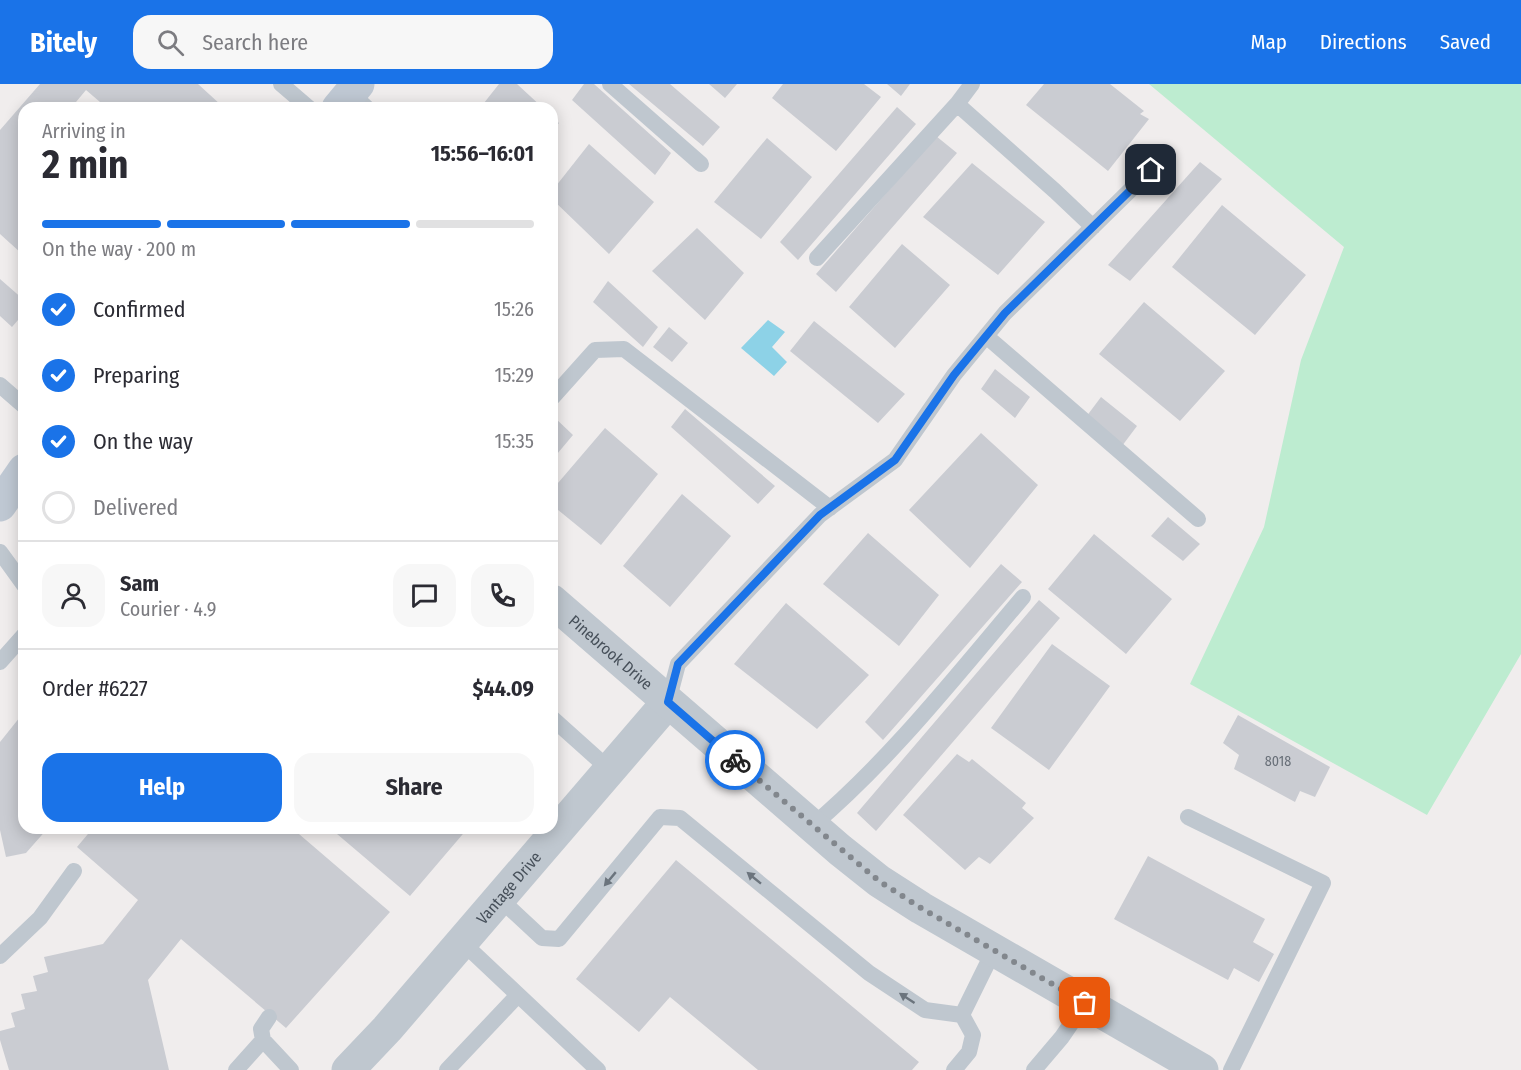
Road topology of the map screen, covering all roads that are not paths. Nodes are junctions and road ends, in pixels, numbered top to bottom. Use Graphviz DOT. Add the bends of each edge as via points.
graph roads {
  1 [pos="281,84"];
  2 [pos="610,84"];
  3 [pos="972,84"];
  4 [pos="302,102"];
  5 [pos="957,104"];
  6 [pos="1166,155"];
  7 [pos="701,164"];
  8 [pos="1093,227"];
  9 [pos="817,258"];
  10 [pos="986,336"];
  11 [pos="0,385"];
  12 [pos="558,391"];
  13 [pos="18,401"];
  14 [pos="18,467"];
  15 [pos="18,479"];
  16 [pos="0,481"];
  17 [pos="0,505"];
  18 [pos="830,508"];
  19 [pos="1198,519"];
  20 [pos="0,552"];
  21 [pos="18,577"];
  22 [pos="1023,597"];
  23 [pos="558,607"];
  24 [pos="18,642"];
  25 [pos="0,662"];
  26 [pos="668,702"];
  27 [pos="558,723"];
  28 [pos="610,770"];
  29 [pos="1188,817"];
  30 [pos="812,826"];
  31 [pos="558,831"];
  32 [pos="555,834"];
  33 [pos="74,871"];
  34 [pos="500,898"];
  35 [pos="462,942"];
  36 [pos="994,950"];
  37 [pos="0,956"];
  38 [pos="518,995"];
  39 [pos="1085,1003"];
  40 [pos="962,1015"];
  41 [pos="269,1017"];
  42 [pos="263,1040"];
  43 [pos="236,1070"];
  44 [pos="291,1070"];
  45 [pos="348,1070"];
  46 [pos="447,1070"];
  47 [pos="598,1070"];
  48 [pos="954,1070"];
  49 [pos="1034,1070"];
  50 [pos="1202,1070"];
  51 [pos="1231,1070"];
  1 -- 4 [label="lane"];
  2 -- 7 [label="lane"];
  3 -- 5 [label="lane"];
  5 -- 8 [label="lane"];
  5 -- 9 [label="lane"];
  6 -- 8 [label="lane"];
  8 -- 10 [label="lane"];
  10 -- 18 [label="lane" via="895,460"];
  10 -- 19 [label="lane"];
  11 -- 13 [label="lane"];
  12 -- 18 [label="lane" via="595,350 624,349"];
  14 -- 16 [label="main road"];
  15 -- 17 [label="main road"];
  18 -- 26 [label="lane" via="678,664"];
  20 -- 21 [label="lane"];
  22 -- 30 [label="lane" via="849,794"];
  23 -- 26 [label="street, Pinebrook Drive"];
  24 -- 25 [label="lane"];
  26 -- 28 [label="street, Vantage Drive"];
  26 -- 30 [label="street, Pinebrook Drive"];
  27 -- 28 [label="lane"];
  28 -- 31 [label="street, Vantage Drive"];
  29 -- 51 [label="lane" via="1323,883"];
  30 -- 36 [label="street, Pinebrook Drive" via="879,881"];
  32 -- 34 [label="street, Vantage Drive"];
  33 -- 37 [label="lane" via="40,918"];
  34 -- 35 [label="street, Vantage Drive"];
  40 -- 34 [label="lane, one-way" via="925,1010 869,973 680,818 660,817 559,939 542,938"];
  35 -- 38 [label="lane"];
  35 -- 45 [label="street, Vantage Drive"];
  36 -- 39 [label="street, Pinebrook Drive"];
  36 -- 40 [label="lane"];
  38 -- 46 [label="lane"];
  38 -- 47 [label="lane"];
  39 -- 49 [label="lane"];
  39 -- 50 [label="street, Pinebrook Drive"];
  40 -- 48 [label="lane" via="973,1035 969,1052"];
  41 -- 42 [label="lane" via="261,1029"];
  42 -- 43 [label="lane"];
  42 -- 44 [label="lane"];
}
